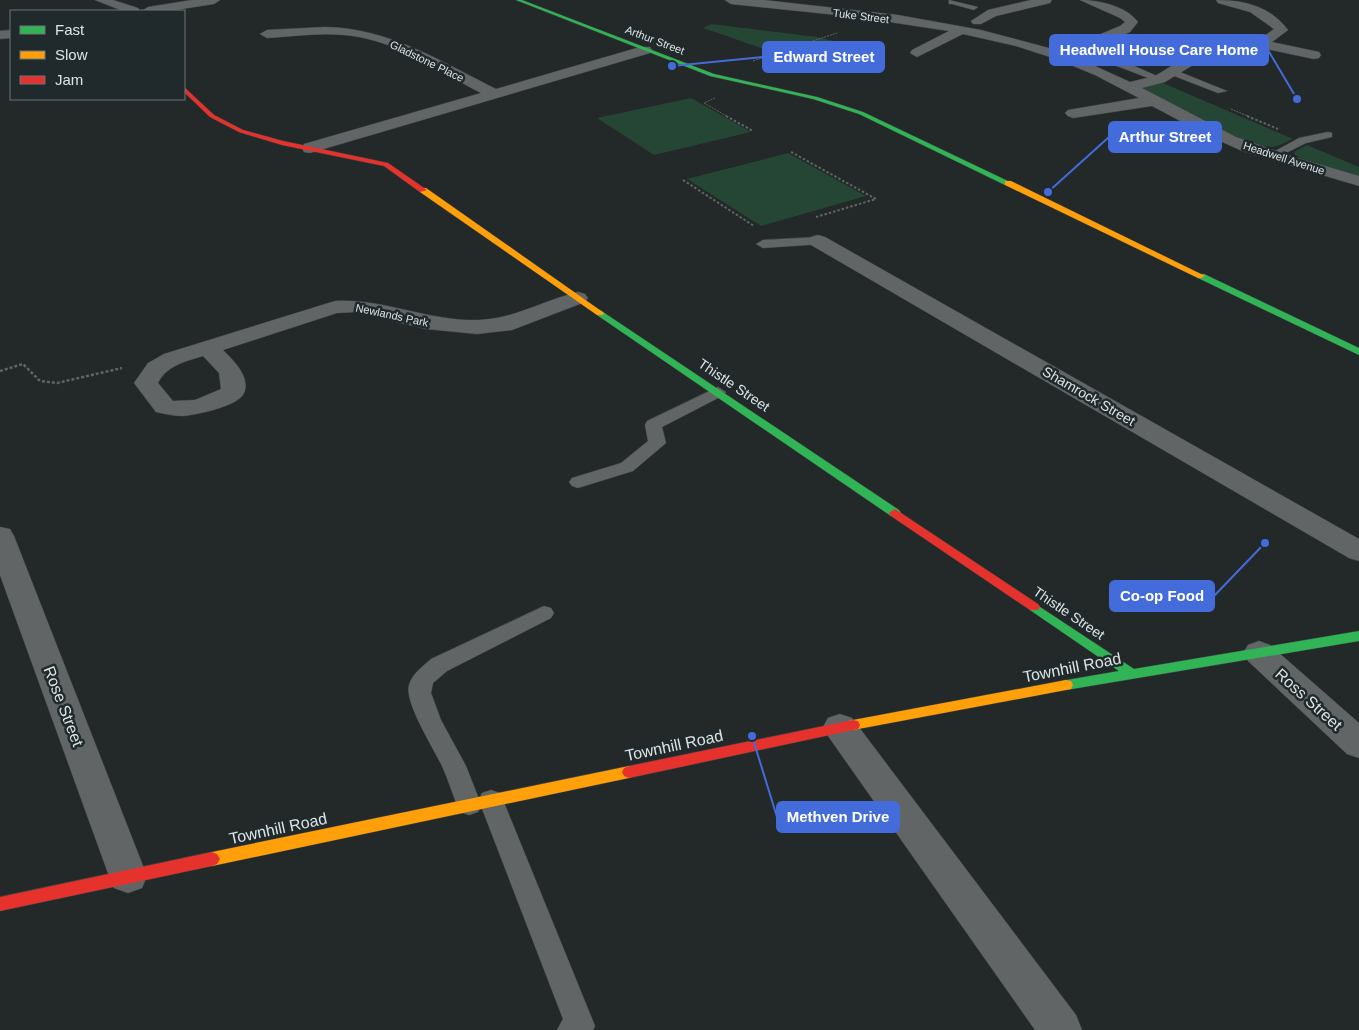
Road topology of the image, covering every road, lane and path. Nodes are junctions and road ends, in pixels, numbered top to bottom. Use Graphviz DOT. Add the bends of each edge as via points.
graph roads {
  1 [pos="101,0"];
  2 [pos="214,0"];
  3 [pos="518,0"];
  4 [pos="731,0"];
  5 [pos="1046,0"];
  6 [pos="1086,0"];
  7 [pos="1222,0"];
  8 [pos="952,2"];
  9 [pos="974,7"];
  10 [pos="131,10"];
  11 [pos="154,10"];
  12 [pos="995,12"];
  13 [pos="882,18"];
  14 [pos="977,21"];
  15 [pos="961,30"];
  16 [pos="268,34"];
  17 [pos="1261,44"];
  18 [pos="1078,48"];
  19 [pos="645,50"];
  20 [pos="917,53"];
  21 [pos="1314,55"];
  22 [pos="1061,56"];
  23 [pos="1172,72"];
  24 [pos="712,75"];
  25 [pos="1159,79"];
  26 [pos="745,84"];
  27 [pos="1131,86"];
  28 [pos="185,90"];
  29 [pos="1222,92"];
  30 [pos="494,94"];
  31 [pos="1152,101"];
  32 [pos="1073,113"];
  33 [pos="753,131"];
  34 [pos="1328,135"];
  35 [pos="310,148"];
  36 [pos="791,152"];
  37 [pos="1272,156"];
  38 [pos="683,180"];
  39 [pos="1359,181"];
  40 [pos="815,217"];
  41 [pos="755,226"];
  42 [pos="818,241"];
  43 [pos="763,244"];
  44 [pos="578,298"];
  45 [pos="207,348"];
  46 [pos="1359,352"];
  47 [pos="155,367"];
  48 [pos="0,371"];
  49 [pos="718,392"];
  50 [pos="578,482"];
  51 [pos="0,536"];
  52 [pos="1359,551"];
  53 [pos="544,614"];
  54 [pos="1359,636"];
  55 [pos="1260,654"];
  56 [pos="1131,673"];
  57 [pos="840,727"];
  58 [pos="1359,744"];
  59 [pos="480,802"];
  60 [pos="128,876"];
  61 [pos="0,904"];
  62 [pos="572,1030"];
  63 [pos="1061,1030"];
  1 -- 10 [label="street"];
  2 -- 11 [label="street"];
  3 -- 19 [label="street, Arthur Street"];
  4 -- 13 [label="street, Tuke Street"];
  5 -- 12 [label="street"];
  6 -- 18 [label="street" via="1124,15 1132,22 1125,29"];
  7 -- 17 [label="street" via="1237,2 1266,14 1282,30"];
  8 -- 9 [label="lane"];
  9 -- 12 [label="street"];
  12 -- 14 [label="street"];
  13 -- 15 [label="street, Tuke Street"];
  13 -- 24 [label="path"];
  15 -- 20 [label="street"];
  15 -- 22 [label="street, Headwell Avenue"];
  16 -- 30 [label="street, Gladstone Place" via="332,30 360,33 390,42"];
  17 -- 21 [label="street"];
  17 -- 23 [label="street" via="1229,48 1193,59"];
  18 -- 22 [label="street"];
  18 -- 25 [label="lane"];
  19 -- 24 [label="street, Arthur Street"];
  19 -- 30 [label="street"];
  22 -- 27 [label="street, Headwell Avenue"];
  23 -- 27 [label="street" via="1160,79"];
  23 -- 29 [label="lane"];
  24 -- 26 [label="street, Arthur Street"];
  26 -- 33 [label="path" via="704,103"];
  26 -- 46 [label="street, Arthur Street" via="815,98 861,113"];
  27 -- 31 [label="street, Headwell Avenue"];
  28 -- 35 [label="street, Thistle Street" via="220,122 259,138"];
  30 -- 35 [label="street"];
  31 -- 32 [label="street"];
  31 -- 37 [label="street, Headwell Avenue" via="1214,133"];
  34 -- 37 [label="lane" via="1304,140"];
  35 -- 44 [label="street, Thistle Street" via="356,155 386,164"];
  36 -- 40 [label="path" via="876,199"];
  37 -- 39 [label="street, Headwell Avenue"];
  38 -- 41 [label="path"];
  42 -- 43 [label="lane"];
  42 -- 52 [label="street, Shamrock Street"];
  44 -- 45 [label="street, Newlands Park" via="504,325 477,328 434,323 355,306 335,307"];
  44 -- 49 [label="street, Thistle Street"];
  45 -- 47 [label="street, Newlands Park"];
  45 -- 47 [label="street" via="234,376 232,393 217,400 179,410 165,407 146,383"];
  47 -- 48 [label="path" via="121,368 57,383 40,381 23,364"];
  49 -- 50 [label="lane" via="653,425 656,443 627,467"];
  49 -- 56 [label="street, Thistle Street"];
  51 -- 60 [label="street, Rose Street"];
  53 -- 59 [label="lane" via="439,665 420,685 422,704 454,766"];
  54 -- 55 [label="street, Townhill Road"];
  55 -- 56 [label="street, Townhill Road"];
  55 -- 58 [label="street, Ross Street"];
  56 -- 57 [label="street, Townhill Road"];
  57 -- 59 [label="street, Townhill Road"];
  57 -- 63 [label="street"];
  59 -- 60 [label="street, Townhill Road"];
  59 -- 62 [label="lane" via="580,1026"];
  60 -- 61 [label="street, Townhill Road"];
}
